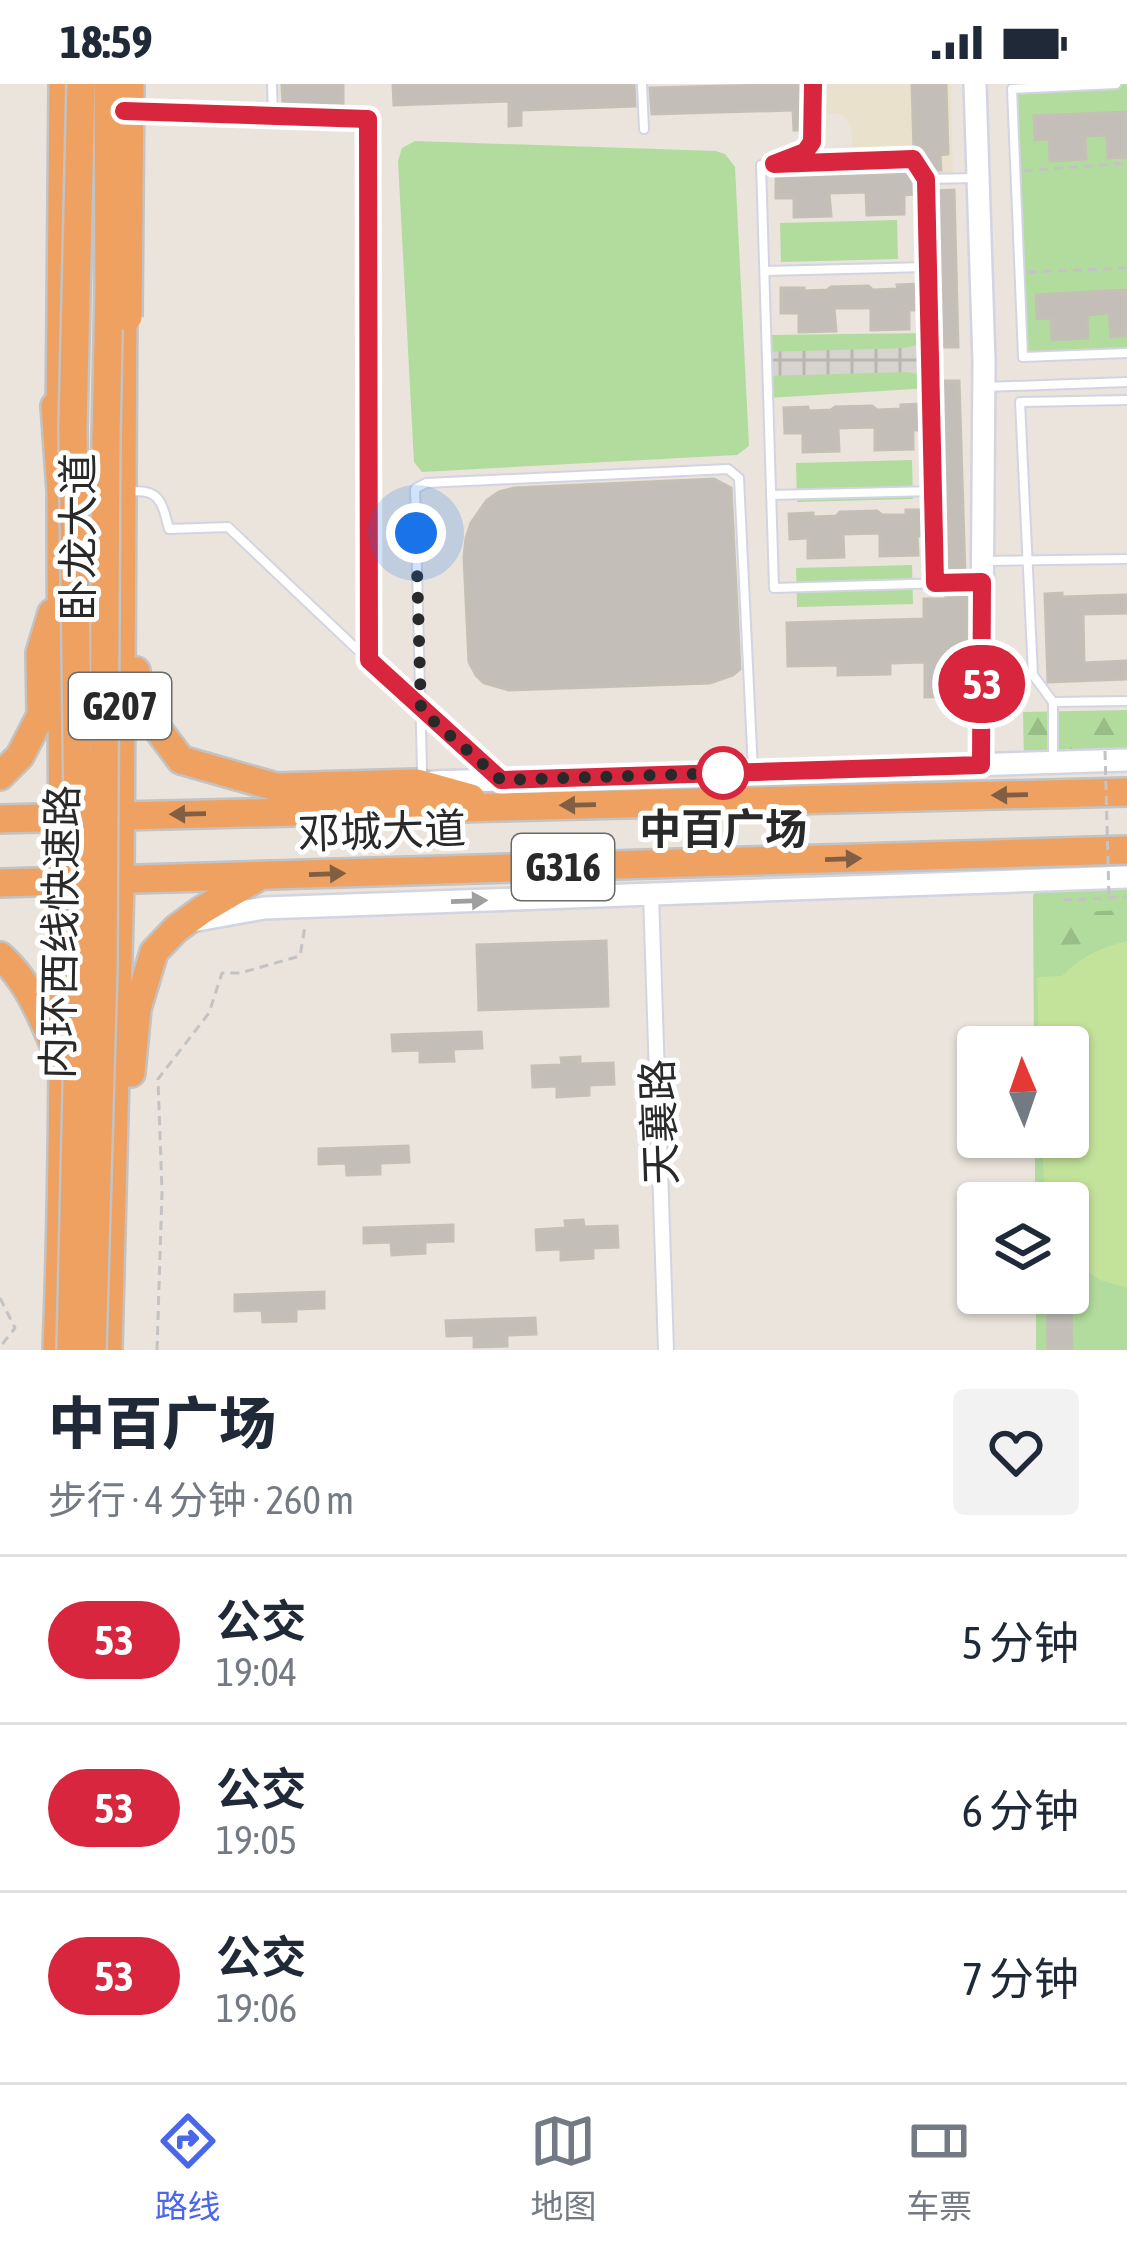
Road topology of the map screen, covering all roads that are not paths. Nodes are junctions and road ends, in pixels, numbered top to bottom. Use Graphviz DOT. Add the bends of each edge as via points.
graph roads {
  1 [pos="60,84"];
  2 [pos="81,84"];
  3 [pos="108,84"];
  4 [pos="272,84"];
  5 [pos="642,84"];
  6 [pos="813,84"];
  7 [pos="975,84"];
  8 [pos="1116,84"];
  9 [pos="126,93"];
  10 [pos="273,116"];
  11 [pos="644,129"];
  12 [pos="774,164"];
  13 [pos="978,178"];
  14 [pos="926,179"];
  15 [pos="928,267"];
  16 [pos="764,271"];
  17 [pos="1127,353"];
  18 [pos="1127,382"];
  19 [pos="983,387"];
  20 [pos="1127,400"];
  21 [pos="121,430"];
  22 [pos="61,491"];
  23 [pos="933,491"];
  24 [pos="120,494"];
  25 [pos="771,495"];
  26 [pos="1127,559"];
  27 [pos="1028,561"];
  28 [pos="982,572"];
  29 [pos="61,580"];
  30 [pos="935,583"];
  31 [pos="369,660"];
  32 [pos="1127,701"];
  33 [pos="1053,702"];
  34 [pos="421,710"];
  35 [pos="1127,760"];
  36 [pos="1053,763"];
  37 [pos="981,765"];
  38 [pos="753,772"];
  39 [pos="0,776"];
  40 [pos="416,783"];
  41 [pos="1127,792"];
  42 [pos="501,793"];
  43 [pos="119,815"];
  44 [pos="63,816"];
  45 [pos="0,819"];
  46 [pos="1127,850"];
  47 [pos="259,877"];
  48 [pos="1127,877"];
  49 [pos="120,881"];
  50 [pos="63,882"];
  51 [pos="0,883"];
  52 [pos="651,894"];
  53 [pos="185,922"];
  54 [pos="0,956"];
  55 [pos="62,1062"];
  56 [pos="110,1194"];
  57 [pos="61,1202"];
  58 [pos="42,1350"];
  59 [pos="57,1350"];
  60 [pos="71,1350"];
  61 [pos="92,1350"];
  62 [pos="108,1350"];
  63 [pos="124,1350"];
  64 [pos="666,1350"];
  1 -- 22 [label="highway, 卧龙大道 / G207"];
  1 -- 22 [label="highway" via="54,387"];
  2 -- 60 [label="highway, 内环西线快速路, bridge"];
  3 -- 61 [label="highway, 内环西线快速路, bridge" via="103,967"];
  4 -- 10 [label="lane"];
  5 -- 11 [label="lane"];
  6 -- 12 [label="lane" via="812,142"];
  7 -- 13 [label="street"];
  8 -- 17 [label="lane" via="1012,89 1023,357"];
  9 -- 10 [label="lane"];
  9 -- 21 [label="highway, 卧龙大道 / G207"];
  9 -- 21 [label="highway, bridge"];
  10 -- 31 [label="lane" via="368,119"];
  12 -- 14 [label="lane" via="913,159"];
  12 -- 16 [label="lane" via="761,165"];
  13 -- 14 [label="lane"];
  13 -- 19 [label="street"];
  14 -- 15 [label="lane"];
  15 -- 16 [label="lane"];
  15 -- 23 [label="lane"];
  16 -- 25 [label="lane"];
  18 -- 19 [label="lane"];
  19 -- 28 [label="street"];
  20 -- 27 [label="lane" via="1020,402"];
  21 -- 24 [label="highway, 卧龙大道 / G207"];
  22 -- 29 [label="highway, 卧龙大道 / G207"];
  23 -- 25 [label="lane"];
  23 -- 30 [label="lane"];
  24 -- 31 [label="lane" via="153,494 169,529 228,527"];
  24 -- 40 [label="highway" via="138,703 181,760 275,787"];
  24 -- 43 [label="highway, 卧龙大道 / G207"];
  25 -- 30 [label="lane" via="774,588"];
  26 -- 27 [label="lane"];
  27 -- 28 [label="lane"];
  27 -- 33 [label="lane" via="1033,675"];
  28 -- 30 [label="lane"];
  28 -- 37 [label="street"];
  29 -- 39 [label="highway" via="40,653 41,715"];
  29 -- 44 [label="highway, 卧龙大道 / G207"];
  31 -- 34 [label="lane"];
  32 -- 33 [label="lane"];
  33 -- 36 [label="lane"];
  34 -- 38 [label="lane" via="415,489 728,470 739,478"];
  34 -- 40 [label="lane"];
  34 -- 42 [label="lane"];
  35 -- 36 [label="street"];
  36 -- 37 [label="street"];
  37 -- 38 [label="street"];
  38 -- 42 [label="street"];
  40 -- 42 [label="highway"];
  41 -- 42 [label="highway, 邓城大道 / G316, one-way"];
  42 -- 43 [label="highway, 邓城大道 / G316, one-way"];
  43 -- 44 [label="highway, 邓城大道 / G316"];
  43 -- 49 [label="highway, 卧龙大道 / G207"];
  44 -- 45 [label="highway, 邓城大道 / G316"];
  44 -- 50 [label="highway, 卧龙大道 / G207"];
  47 -- 46 [label="highway, 邓城大道 / G316, one-way"];
  47 -- 49 [label="highway, 邓城大道 / G316"];
  47 -- 53 [label="highway"];
  48 -- 52 [label="street"];
  49 -- 50 [label="highway, 邓城大道 / G316"];
  49 -- 56 [label="highway, 卧龙大道 / G207"];
  50 -- 51 [label="highway, 邓城大道 / G316"];
  50 -- 55 [label="highway, 卧龙大道 / G207"];
  53 -- 52 [label="street, one-way" via="264,908"];
  52 -- 64 [label="street, 天襄路"];
  53 -- 56 [label="highway" via="154,952 137,1009"];
  54 -- 55 [label="highway" via="36,1004"];
  55 -- 57 [label="highway, 卧龙大道 / G207"];
  56 -- 62 [label="highway, 卧龙大道 / G207"];
  56 -- 63 [label="highway"];
  57 -- 58 [label="highway"];
  57 -- 59 [label="highway, 卧龙大道 / G207"];
}
